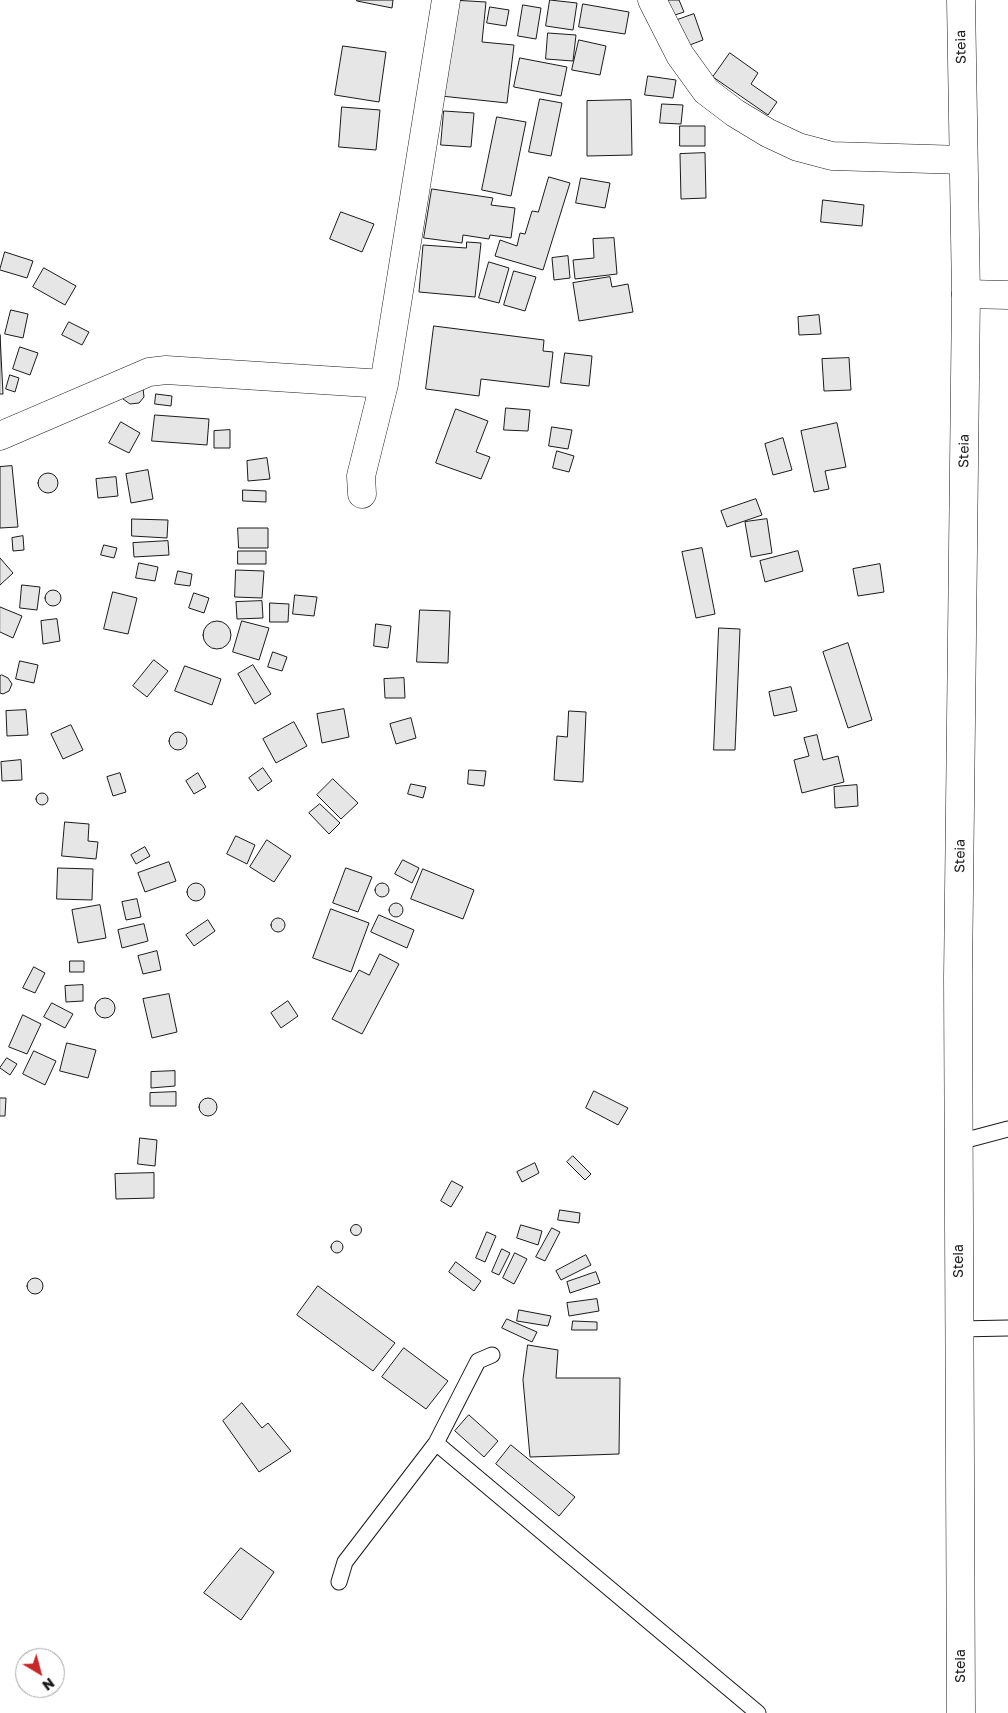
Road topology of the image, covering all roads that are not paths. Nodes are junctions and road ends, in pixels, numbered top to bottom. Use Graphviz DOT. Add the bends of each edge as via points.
graph roads {
  1 [pos="446,0"];
  2 [pos="652,0"];
  3 [pos="961,0"];
  4 [pos="963,160"];
  5 [pos="966,294"];
  6 [pos="1008,295"];
  7 [pos="384,384"];
  8 [pos="0,436"];
  9 [pos="362,494"];
  10 [pos="1008,1129"];
  11 [pos="959,1142"];
  12 [pos="1008,1328"];
  13 [pos="959,1329"];
  14 [pos="492,1355"];
  15 [pos="436,1443"];
  16 [pos="339,1582"];
  17 [pos="758,1713"];
  18 [pos="961,1713"];
  1 -- 7 [label="main road"];
  2 -- 4 [label="main road" via="680,55 706,91 735,114 768,133 798,147 832,156"];
  3 -- 4 [label="main road, Steia"];
  4 -- 5 [label="main road, Steia"];
  5 -- 6 [label="main road"];
  5 -- 11 [label="main road, Steia"];
  7 -- 8 [label="main road" via="166,370 149,372"];
  7 -- 9 [label="main road" via="361,476"];
  10 -- 11 [label="lane"];
  11 -- 13 [label="main road, Steia"];
  12 -- 13 [label="lane"];
  13 -- 18 [label="main road, Steia"];
  14 -- 15 [label="lane" via="478,1361"];
  15 -- 16 [label="lane" via="345,1562"];
  15 -- 17 [label="lane"];
}
